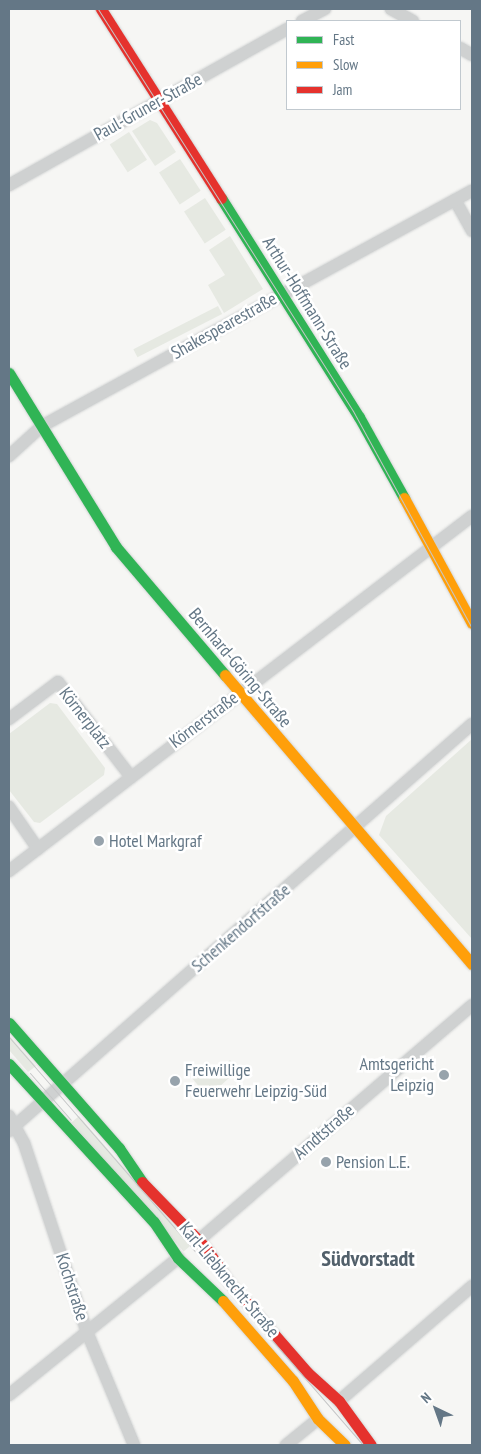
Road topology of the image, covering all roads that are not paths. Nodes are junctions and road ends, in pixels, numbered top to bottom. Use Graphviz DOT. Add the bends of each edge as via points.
graph roads {
  1 [pos="101,9"];
  2 [pos="325,9"];
  3 [pos="391,9"];
  4 [pos="304,20"];
  5 [pos="411,20"];
  6 [pos="286,30"];
  7 [pos="461,49"];
  8 [pos="472,55"];
  9 [pos="159,102"];
  10 [pos="9,185"];
  11 [pos="472,191"];
  12 [pos="455,200"];
  13 [pos="472,232"];
  14 [pos="282,295"];
  15 [pos="9,373"];
  16 [pos="42,426"];
  17 [pos="9,456"];
  18 [pos="472,516"];
  19 [pos="432,549"];
  20 [pos="472,623"];
  21 [pos="239,694"];
  22 [pos="9,719"];
  23 [pos="472,724"];
  24 [pos="131,777"];
  25 [pos="9,808"];
  26 [pos="354,829"];
  27 [pos="38,849"];
  28 [pos="9,872"];
  29 [pos="472,964"];
  30 [pos="472,1005"];
  31 [pos="9,1023"];
  32 [pos="9,1064"];
  33 [pos="64,1084"];
  34 [pos="44,1102"];
  35 [pos="11,1125"];
  36 [pos="199,1240"];
  37 [pos="178,1258"];
  38 [pos="472,1286"];
  39 [pos="87,1332"];
  40 [pos="9,1395"];
  41 [pos="339,1401"];
  42 [pos="318,1419"];
  43 [pos="134,1445"];
  44 [pos="286,1445"];
  45 [pos="345,1445"];
  46 [pos="371,1445"];
  1 -- 9 [label="street, Arthur-Hoffmann-Straße"];
  2 -- 4 [label="street"];
  3 -- 5 [label="street"];
  6 -- 9 [label="street, Paul-Gruner-Straße"];
  7 -- 8 [label="street"];
  9 -- 10 [label="street, Paul-Gruner-Straße"];
  9 -- 14 [label="street, Arthur-Hoffmann-Straße"];
  11 -- 12 [label="street, Shakespearestraße"];
  12 -- 13 [label="street"];
  12 -- 14 [label="street, Shakespearestraße"];
  14 -- 16 [label="street, Shakespearestraße"];
  14 -- 19 [label="street, Arthur-Hoffmann-Straße" via="359,417"];
  15 -- 16 [label="street, Bernhard-Göring-Straße"];
  16 -- 17 [label="street, Shakespearestraße"];
  16 -- 21 [label="street, Bernhard-Göring-Straße" via="116,547"];
  18 -- 19 [label="street, Körnerstraße"];
  19 -- 20 [label="street, Arthur-Hoffmann-Straße"];
  19 -- 21 [label="street, Körnerstraße"];
  21 -- 24 [label="street, Körnerstraße"];
  21 -- 26 [label="street, Bernhard-Göring-Straße"];
  22 -- 24 [label="street, Körnerplatz" via="58,682"];
  23 -- 26 [label="street, Schenkendorfstraße"];
  24 -- 27 [label="street, Körnerstraße"];
  25 -- 27 [label="street"];
  26 -- 29 [label="street, Bernhard-Göring-Straße"];
  26 -- 33 [label="street, Schenkendorfstraße"];
  27 -- 28 [label="street, Körnerstraße"];
  30 -- 36 [label="street, Arndtstraße"];
  31 -- 33 [label="street, Karl-Liebknecht-Straße"];
  32 -- 34 [label="street, Karl-Liebknecht-Straße"];
  33 -- 34 [label="street, Schenkendorfstraße"];
  33 -- 36 [label="street, Karl-Liebknecht-Straße" via="119,1148 135,1174"];
  34 -- 35 [label="street, Schenkendorfstraße"];
  34 -- 37 [label="street, Karl-Liebknecht-Straße" via="154,1222"];
  35 -- 39 [label="street, Kochstraße" via="24,1143"];
  36 -- 41 [label="street, Karl-Liebknecht-Straße" via="228,1281 307,1372"];
  37 -- 39 [label="street"];
  37 -- 42 [label="street, Karl-Liebknecht-Straße" via="212,1288 293,1381"];
  38 -- 41 [label="street"];
  39 -- 40 [label="street"];
  39 -- 43 [label="street, Kochstraße"];
  41 -- 46 [label="street, Karl-Liebknecht-Straße"];
  42 -- 44 [label="street"];
  42 -- 45 [label="street, Karl-Liebknecht-Straße"];
}
